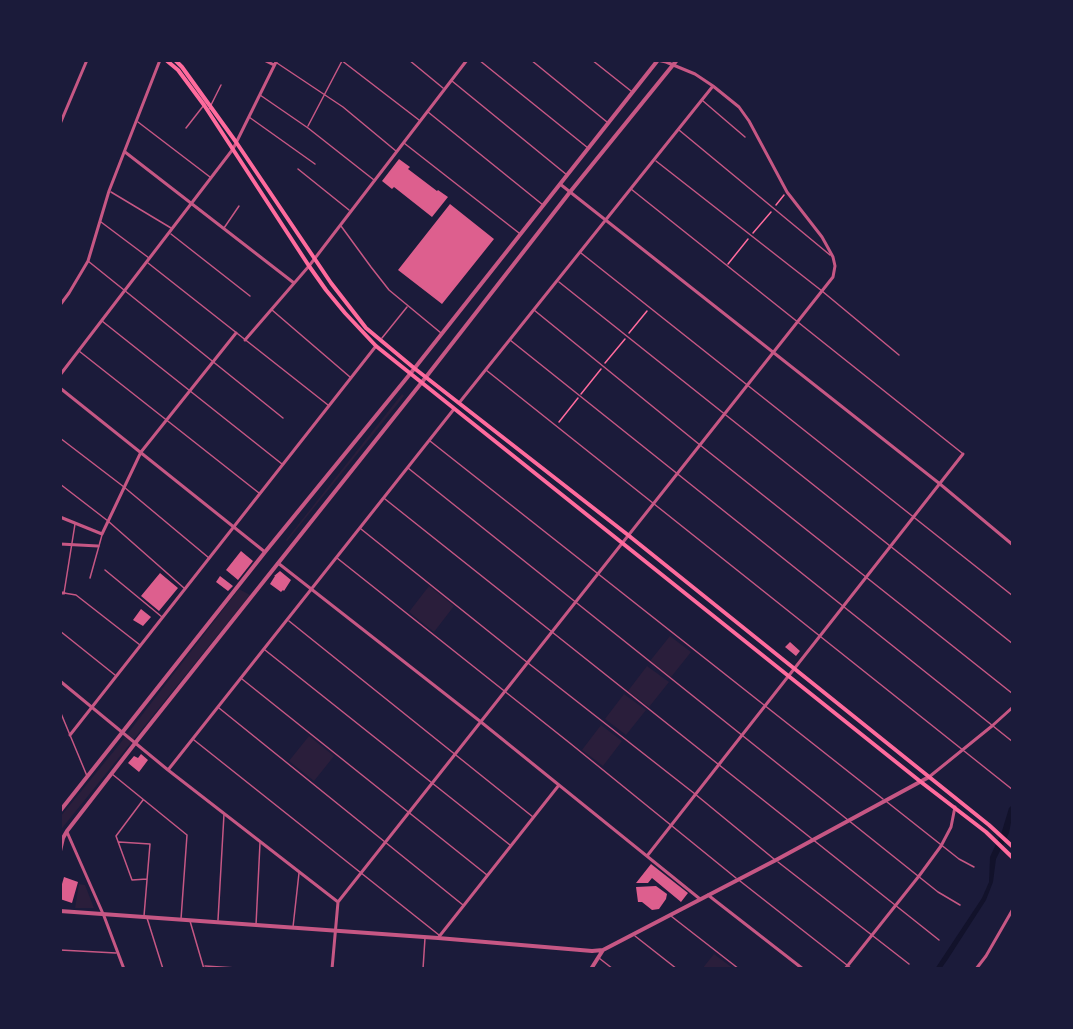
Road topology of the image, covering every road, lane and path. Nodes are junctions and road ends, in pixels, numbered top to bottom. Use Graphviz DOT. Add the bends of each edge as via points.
graph roads {
  1 [pos="87,60"];
  2 [pos="160,60"];
  3 [pos="166,60"];
  4 [pos="175,60"];
  5 [pos="264,60"];
  6 [pos="342,60"];
  7 [pos="409,60"];
  8 [pos="467,60"];
  9 [pos="479,60"];
  10 [pos="531,60"];
  11 [pos="592,60"];
  12 [pos="658,60"];
  13 [pos="276,62"];
  14 [pos="675,62"];
  15 [pos="452,80"];
  16 [pos="221,85"];
  17 [pos="713,86"];
  18 [pos="445,89"];
  19 [pos="633,92"];
  20 [pos="325,94"];
  21 [pos="260,95"];
  22 [pos="702,100"];
  23 [pos="204,105"];
  24 [pos="209,109"];
  25 [pos="428,111"];
  26 [pos="249,117"];
  27 [pos="137,121"];
  28 [pos="420,121"];
  29 [pos="608,123"];
  30 [pos="60,124"];
  31 [pos="186,128"];
  32 [pos="308,128"];
  33 [pos="678,129"];
  34 [pos="745,137"];
  35 [pos="236,142"];
  36 [pos="404,142"];
  37 [pos="233,148"];
  38 [pos="588,148"];
  39 [pos="397,151"];
  40 [pos="125,152"];
  41 [pos="655,160"];
  42 [pos="315,164"];
  43 [pos="298,169"];
  44 [pos="567,175"];
  45 [pos="211,177"];
  46 [pos="375,180"];
  47 [pos="560,184"];
  48 [pos="632,189"];
  49 [pos="109,191"];
  50 [pos="570,192"];
  51 [pos="787,192"];
  52 [pos="191,203"];
  53 [pos="543,205"];
  54 [pos="239,206"];
  55 [pos="774,208"];
  56 [pos="350,212"];
  57 [pos="100,221"];
  58 [pos="605,221"];
  59 [pos="340,225"];
  60 [pos="224,228"];
  61 [pos="170,230"];
  62 [pos="520,234"];
  63 [pos="751,236"];
  64 [pos="580,252"];
  65 [pos="833,257"];
  66 [pos="150,258"];
  67 [pos="314,258"];
  68 [pos="88,261"];
  69 [pos="146,262"];
  70 [pos="309,266"];
  71 [pos="727,266"];
  72 [pos="557,280"];
  73 [pos="294,283"];
  74 [pos="124,291"];
  75 [pos="822,291"];
  76 [pos="250,296"];
  77 [pos="60,305"];
  78 [pos="408,306"];
  79 [pos="271,310"];
  80 [pos="534,310"];
  81 [pos="102,321"];
  82 [pos="798,322"];
  83 [pos="236,333"];
  84 [pos="442,334"];
  85 [pos="245,340"];
  86 [pos="510,340"];
  87 [pos="380,341"];
  88 [pos="376,346"];
  89 [pos="79,351"];
  90 [pos="773,353"];
  91 [pos="899,355"];
  92 [pos="213,362"];
  93 [pos="414,368"];
  94 [pos="486,370"];
  95 [pos="410,374"];
  96 [pos="60,375"];
  97 [pos="426,377"];
  98 [pos="351,378"];
  99 [pos="421,382"];
  100 [pos="748,385"];
  101 [pos="60,388"];
  102 [pos="190,390"];
  103 [pos="459,403"];
  104 [pos="329,406"];
  105 [pos="454,409"];
  106 [pos="724,414"];
  107 [pos="283,418"];
  108 [pos="167,420"];
  109 [pos="60,438"];
  110 [pos="430,441"];
  111 [pos="700,445"];
  112 [pos="141,452"];
  113 [pos="963,454"];
  114 [pos="283,464"];
  115 [pos="408,468"];
  116 [pos="677,474"];
  117 [pos="60,484"];
  118 [pos="940,484"];
  119 [pos="124,487"];
  120 [pos="260,494"];
  121 [pos="384,498"];
  122 [pos="654,503"];
  123 [pos="60,517"];
  124 [pos="913,517"];
  125 [pos="108,521"];
  126 [pos="75,524"];
  127 [pos="234,527"];
  128 [pos="360,528"];
  129 [pos="102,534"];
  130 [pos="628,535"];
  131 [pos="622,543"];
  132 [pos="60,544"];
  133 [pos="71,545"];
  134 [pos="1013,545"];
  135 [pos="98,546"];
  136 [pos="890,546"];
  137 [pos="265,552"];
  138 [pos="209,558"];
  139 [pos="337,558"];
  140 [pos="278,563"];
  141 [pos="105,570"];
  142 [pos="598,574"];
  143 [pos="866,577"];
  144 [pos="90,578"];
  145 [pos="312,588"];
  146 [pos="185,589"];
  147 [pos="62,593"];
  148 [pos="1013,596"];
  149 [pos="576,602"];
  150 [pos="843,606"];
  151 [pos="163,617"];
  152 [pos="287,620"];
  153 [pos="60,631"];
  154 [pos="552,632"];
  155 [pos="820,636"];
  156 [pos="1013,644"];
  157 [pos="140,646"];
  158 [pos="264,649"];
  159 [pos="528,663"];
  160 [pos="794,669"];
  161 [pos="789,675"];
  162 [pos="116,676"];
  163 [pos="241,678"];
  164 [pos="60,681"];
  165 [pos="505,691"];
  166 [pos="1013,694"];
  167 [pos="765,706"];
  168 [pos="92,707"];
  169 [pos="218,707"];
  170 [pos="1013,707"];
  171 [pos="60,711"];
  172 [pos="481,722"];
  173 [pos="992,726"];
  174 [pos="123,732"];
  175 [pos="70,735"];
  176 [pos="742,735"];
  177 [pos="193,739"];
  178 [pos="135,742"];
  179 [pos="1013,742"];
  180 [pos="962,750"];
  181 [pos="455,755"];
  182 [pos="719,765"];
  183 [pos="168,770"];
  184 [pos="112,773"];
  185 [pos="87,777"];
  186 [pos="929,777"];
  187 [pos="921,782"];
  188 [pos="432,783"];
  189 [pos="559,785"];
  190 [pos="1013,790"];
  191 [pos="695,794"];
  192 [pos="144,800"];
  193 [pos="885,801"];
  194 [pos="955,807"];
  195 [pos="60,811"];
  196 [pos="224,813"];
  197 [pos="409,813"];
  198 [pos="533,817"];
  199 [pos="848,820"];
  200 [pos="671,825"];
  201 [pos="67,831"];
  202 [pos="813,840"];
  203 [pos="118,842"];
  204 [pos="260,842"];
  205 [pos="386,843"];
  206 [pos="511,846"];
  207 [pos="941,846"];
  208 [pos="1013,847"];
  209 [pos="60,851"];
  210 [pos="647,856"];
  211 [pos="1012,857"];
  212 [pos="776,860"];
  213 [pos="974,867"];
  214 [pos="299,872"];
  215 [pos="362,873"];
  216 [pos="488,875"];
  217 [pos="919,876"];
  218 [pos="147,879"];
  219 [pos="738,879"];
  220 [pos="708,895"];
  221 [pos="700,899"];
  222 [pos="338,902"];
  223 [pos="960,904"];
  224 [pos="895,905"];
  225 [pos="464,906"];
  226 [pos="1013,909"];
  227 [pos="60,911"];
  228 [pos="104,915"];
  229 [pos="669,915"];
  230 [pos="146,917"];
  231 [pos="181,920"];
  232 [pos="189,920"];
  233 [pos="218,922"];
  234 [pos="256,925"];
  235 [pos="293,928"];
  236 [pos="334,931"];
  237 [pos="632,934"];
  238 [pos="872,935"];
  239 [pos="425,937"];
  240 [pos="439,937"];
  241 [pos="939,940"];
  242 [pos="60,950"];
  243 [pos="603,950"];
  244 [pos="119,953"];
  245 [pos="598,958"];
  246 [pos="909,964"];
  247 [pos="203,966"];
  248 [pos="846,967"];
  249 [pos="124,969"];
  250 [pos="163,969"];
  251 [pos="204,969"];
  252 [pos="252,969"];
  253 [pos="332,969"];
  254 [pos="423,969"];
  255 [pos="591,969"];
  256 [pos="613,969"];
  257 [pos="677,969"];
  258 [pos="739,969"];
  259 [pos="803,969"];
  260 [pos="852,969"];
  261 [pos="976,969"];
  1 -- 30 [label="street"];
  2 -- 27 [label="street"];
  3 -- 23 [label="main road"];
  4 -- 24 [label="main road"];
  5 -- 13 [label="street"];
  6 -- 20 [label="lane"];
  6 -- 28 [label="lane"];
  7 -- 18 [label="lane"];
  8 -- 15 [label="street"];
  9 -- 38 [label="lane"];
  10 -- 29 [label="lane"];
  11 -- 19 [label="lane"];
  12 -- 14 [label="street"];
  12 -- 19 [label="street"];
  13 -- 20 [label="lane"];
  13 -- 21 [label="street"];
  14 -- 17 [label="street"];
  14 -- 50 [label="street"];
  15 -- 18 [label="street"];
  15 -- 44 [label="lane"];
  16 -- 24 [label="lane"];
  17 -- 22 [label="street"];
  17 -- 51 [label="street" via="744,114"];
  18 -- 25 [label="street"];
  19 -- 29 [label="street"];
  20 -- 32 [label="lane"];
  20 -- 39 [label="lane"];
  21 -- 26 [label="street"];
  21 -- 32 [label="lane"];
  22 -- 33 [label="street"];
  22 -- 34 [label="lane"];
  23 -- 24 [label="main road"];
  23 -- 31 [label="lane"];
  24 -- 35 [label="main road"];
  24 -- 37 [label="main road"];
  25 -- 28 [label="street"];
  25 -- 53 [label="lane"];
  26 -- 35 [label="street"];
  26 -- 42 [label="lane"];
  27 -- 40 [label="street"];
  27 -- 45 [label="lane"];
  28 -- 36 [label="street"];
  29 -- 38 [label="street"];
  32 -- 46 [label="lane"];
  33 -- 41 [label="street"];
  33 -- 55 [label="lane"];
  35 -- 37 [label="street"];
  35 -- 67 [label="main road"];
  36 -- 39 [label="street"];
  36 -- 62 [label="lane"];
  37 -- 45 [label="street"];
  37 -- 70 [label="main road"];
  38 -- 44 [label="street"];
  39 -- 46 [label="street"];
  40 -- 49 [label="street"];
  40 -- 52 [label="street"];
  41 -- 48 [label="street"];
  41 -- 63 [label="lane"];
  43 -- 56 [label="lane"];
  44 -- 47 [label="street"];
  45 -- 52 [label="street"];
  46 -- 56 [label="street"];
  47 -- 50 [label="street"];
  47 -- 53 [label="street"];
  48 -- 58 [label="street"];
  48 -- 71 [label="lane"];
  49 -- 57 [label="street"];
  49 -- 61 [label="lane"];
  50 -- 58 [label="street"];
  50 -- 97 [label="street"];
  51 -- 55 [label="path"];
  51 -- 65 [label="street"];
  52 -- 60 [label="street"];
  52 -- 61 [label="street"];
  53 -- 62 [label="street"];
  54 -- 60 [label="lane"];
  55 -- 63 [label="path"];
  55 -- 65 [label="lane"];
  56 -- 59 [label="street"];
  57 -- 66 [label="lane"];
  57 -- 68 [label="street"];
  58 -- 64 [label="street"];
  58 -- 90 [label="street"];
  59 -- 67 [label="street"];
  59 -- 78 [label="lane" via="383,282"];
  60 -- 73 [label="street"];
  61 -- 66 [label="street"];
  61 -- 76 [label="lane"];
  62 -- 84 [label="street"];
  63 -- 71 [label="path"];
  63 -- 75 [label="lane"];
  64 -- 72 [label="street"];
  64 -- 100 [label="lane"];
  65 -- 75 [label="street" via="835,271"];
  66 -- 69 [label="street"];
  67 -- 70 [label="street"];
  67 -- 87 [label="main road"];
  68 -- 74 [label="lane"];
  68 -- 77 [label="street"];
  69 -- 74 [label="street"];
  69 -- 83 [label="lane"];
  70 -- 73 [label="street"];
  70 -- 88 [label="main road"];
  71 -- 82 [label="lane"];
  72 -- 80 [label="street"];
  72 -- 106 [label="lane"];
  73 -- 79 [label="street"];
  74 -- 81 [label="street"];
  74 -- 92 [label="lane"];
  75 -- 82 [label="street"];
  75 -- 91 [label="lane"];
  78 -- 84 [label="lane"];
  78 -- 87 [label="lane"];
  79 -- 85 [label="street"];
  79 -- 98 [label="lane"];
  80 -- 86 [label="street"];
  80 -- 111 [label="lane"];
  81 -- 89 [label="street"];
  81 -- 102 [label="lane"];
  82 -- 90 [label="street"];
  82 -- 113 [label="lane"];
  83 -- 85 [label="lane"];
  83 -- 92 [label="street"];
  84 -- 93 [label="street"];
  85 -- 104 [label="lane"];
  86 -- 94 [label="street"];
  86 -- 116 [label="lane"];
  87 -- 88 [label="lane"];
  87 -- 93 [label="main road"];
  88 -- 95 [label="main road"];
  88 -- 98 [label="street"];
  89 -- 96 [label="street"];
  89 -- 108 [label="lane"];
  90 -- 100 [label="street"];
  90 -- 118 [label="street"];
  92 -- 102 [label="street"];
  92 -- 107 [label="lane"];
  93 -- 95 [label="street"];
  93 -- 97 [label="main road"];
  94 -- 103 [label="street"];
  94 -- 122 [label="lane"];
  95 -- 99 [label="main road"];
  95 -- 137 [label="street"];
  97 -- 99 [label="street"];
  97 -- 103 [label="main road"];
  98 -- 104 [label="street"];
  99 -- 105 [label="main road"];
  99 -- 140 [label="street"];
  100 -- 106 [label="street"];
  100 -- 124 [label="lane"];
  101 -- 112 [label="street"];
  102 -- 108 [label="street"];
  102 -- 114 [label="lane"];
  103 -- 130 [label="main road"];
  104 -- 114 [label="street"];
  105 -- 110 [label="street"];
  105 -- 131 [label="main road"];
  106 -- 111 [label="street"];
  106 -- 136 [label="lane"];
  108 -- 112 [label="street"];
  108 -- 120 [label="lane"];
  109 -- 119 [label="lane"];
  110 -- 115 [label="street"];
  110 -- 142 [label="lane"];
  111 -- 116 [label="street"];
  111 -- 143 [label="lane"];
  112 -- 119 [label="street"];
  112 -- 127 [label="street"];
  113 -- 118 [label="street"];
  114 -- 120 [label="street"];
  115 -- 121 [label="street"];
  115 -- 149 [label="lane"];
  116 -- 122 [label="street"];
  116 -- 150 [label="lane"];
  117 -- 125 [label="lane"];
  118 -- 124 [label="street"];
  118 -- 134 [label="street"];
  119 -- 125 [label="street"];
  119 -- 138 [label="lane"];
  120 -- 127 [label="street"];
  121 -- 128 [label="street"];
  121 -- 154 [label="lane"];
  122 -- 130 [label="street"];
  122 -- 155 [label="lane"];
  123 -- 126 [label="street"];
  124 -- 136 [label="street"];
  124 -- 148 [label="lane"];
  125 -- 129 [label="street"];
  125 -- 146 [label="lane"];
  126 -- 129 [label="street"];
  126 -- 133 [label="lane"];
  127 -- 137 [label="street"];
  127 -- 138 [label="street"];
  128 -- 139 [label="street"];
  128 -- 159 [label="lane"];
  129 -- 135 [label="lane"];
  130 -- 131 [label="street"];
  130 -- 160 [label="main road"];
  131 -- 142 [label="street"];
  131 -- 161 [label="main road"];
  132 -- 133 [label="street"];
  133 -- 135 [label="street"];
  133 -- 147 [label="lane"];
  135 -- 144 [label="lane"];
  136 -- 143 [label="street"];
  136 -- 156 [label="lane"];
  137 -- 174 [label="street"];
  138 -- 146 [label="street"];
  139 -- 145 [label="street"];
  139 -- 165 [label="lane"];
  140 -- 145 [label="street"];
  140 -- 178 [label="street"];
  141 -- 151 [label="lane"];
  142 -- 149 [label="street"];
  142 -- 167 [label="lane"];
  143 -- 150 [label="street"];
  143 -- 166 [label="lane"];
  145 -- 152 [label="street"];
  145 -- 172 [label="street"];
  146 -- 151 [label="street"];
  147 -- 157 [label="lane" via="76,595"];
  149 -- 154 [label="street"];
  149 -- 176 [label="lane"];
  150 -- 155 [label="street"];
  150 -- 173 [label="lane"];
  151 -- 157 [label="street"];
  152 -- 158 [label="street"];
  152 -- 181 [label="lane"];
  153 -- 162 [label="lane"];
  154 -- 159 [label="street"];
  154 -- 182 [label="lane"];
  155 -- 160 [label="street"];
  155 -- 180 [label="lane"];
  157 -- 162 [label="street"];
  158 -- 163 [label="street"];
  158 -- 188 [label="lane"];
  159 -- 165 [label="street"];
  159 -- 191 [label="lane"];
  160 -- 161 [label="street"];
  160 -- 186 [label="main road"];
  161 -- 167 [label="street"];
  161 -- 187 [label="main road"];
  162 -- 168 [label="street"];
  163 -- 169 [label="street"];
  163 -- 197 [label="lane"];
  164 -- 168 [label="street"];
  165 -- 172 [label="street"];
  165 -- 200 [label="lane"];
  167 -- 176 [label="street"];
  167 -- 193 [label="lane"];
  168 -- 174 [label="street"];
  168 -- 175 [label="street"];
  169 -- 177 [label="street"];
  169 -- 205 [label="lane"];
  170 -- 173 [label="street"];
  171 -- 175 [label="lane"];
  172 -- 181 [label="street"];
  172 -- 189 [label="street"];
  173 -- 179 [label="lane"];
  173 -- 180 [label="street"];
  174 -- 178 [label="street"];
  174 -- 185 [label="street"];
  175 -- 185 [label="lane"];
  176 -- 182 [label="street"];
  176 -- 199 [label="lane"];
  177 -- 183 [label="street"];
  177 -- 215 [label="lane"];
  178 -- 183 [label="street"];
  178 -- 184 [label="street"];
  180 -- 186 [label="street"];
  180 -- 190 [label="lane"];
  181 -- 188 [label="street"];
  181 -- 198 [label="lane"];
  182 -- 191 [label="street"];
  182 -- 202 [label="lane"];
  183 -- 196 [label="street"];
  184 -- 192 [label="lane"];
  184 -- 201 [label="street"];
  185 -- 195 [label="street"];
  186 -- 187 [label="street"];
  186 -- 208 [label="main road"];
  187 -- 193 [label="street"];
  187 -- 194 [label="main road"];
  188 -- 197 [label="street"];
  188 -- 206 [label="lane"];
  189 -- 198 [label="street"];
  189 -- 210 [label="street"];
  191 -- 200 [label="street"];
  191 -- 212 [label="lane"];
  192 -- 203 [label="lane" via="116,836"];
  192 -- 231 [label="lane" via="188,835"];
  193 -- 199 [label="street"];
  193 -- 207 [label="lane"];
  194 -- 207 [label="street"];
  194 -- 211 [label="main road"];
  196 -- 204 [label="street"];
  196 -- 233 [label="lane"];
  197 -- 205 [label="street"];
  197 -- 216 [label="lane"];
  198 -- 206 [label="street"];
  199 -- 202 [label="street"];
  199 -- 217 [label="lane"];
  200 -- 210 [label="street"];
  200 -- 219 [label="lane"];
  201 -- 209 [label="street"];
  201 -- 228 [label="street"];
  202 -- 212 [label="street"];
  202 -- 224 [label="lane"];
  203 -- 218 [label="lane" via="132,880"];
  203 -- 218 [label="lane" via="150,844"];
  204 -- 214 [label="street"];
  204 -- 234 [label="lane"];
  205 -- 215 [label="street"];
  205 -- 225 [label="lane"];
  206 -- 216 [label="street"];
  207 -- 213 [label="lane"];
  207 -- 217 [label="street"];
  210 -- 221 [label="street"];
  212 -- 219 [label="street"];
  212 -- 238 [label="lane"];
  214 -- 222 [label="street"];
  214 -- 235 [label="lane"];
  215 -- 222 [label="street"];
  215 -- 240 [label="lane"];
  216 -- 225 [label="street"];
  217 -- 223 [label="lane"];
  217 -- 224 [label="street"];
  218 -- 230 [label="lane"];
  219 -- 220 [label="street"];
  219 -- 248 [label="lane"];
  220 -- 221 [label="street"];
  220 -- 259 [label="street"];
  221 -- 229 [label="street"];
  222 -- 236 [label="street"];
  224 -- 238 [label="street"];
  224 -- 241 [label="lane"];
  225 -- 240 [label="street"];
  226 -- 261 [label="street"];
  227 -- 228 [label="street"];
  228 -- 230 [label="street"];
  228 -- 244 [label="street"];
  229 -- 237 [label="street"];
  229 -- 258 [label="lane"];
  230 -- 231 [label="street"];
  230 -- 250 [label="lane"];
  231 -- 232 [label="street"];
  232 -- 233 [label="street"];
  232 -- 247 [label="lane"];
  233 -- 234 [label="street"];
  234 -- 235 [label="street"];
  235 -- 236 [label="street"];
  236 -- 239 [label="street"];
  236 -- 253 [label="street"];
  237 -- 243 [label="street"];
  237 -- 257 [label="lane"];
  238 -- 246 [label="lane"];
  238 -- 248 [label="street"];
  239 -- 240 [label="street"];
  239 -- 254 [label="lane"];
  240 -- 243 [label="street"];
  242 -- 244 [label="lane"];
  243 -- 245 [label="street"];
  244 -- 249 [label="street"];
  245 -- 255 [label="street"];
  245 -- 256 [label="lane"];
  247 -- 251 [label="lane"];
  247 -- 252 [label="lane"];
  248 -- 260 [label="lane"];
}
